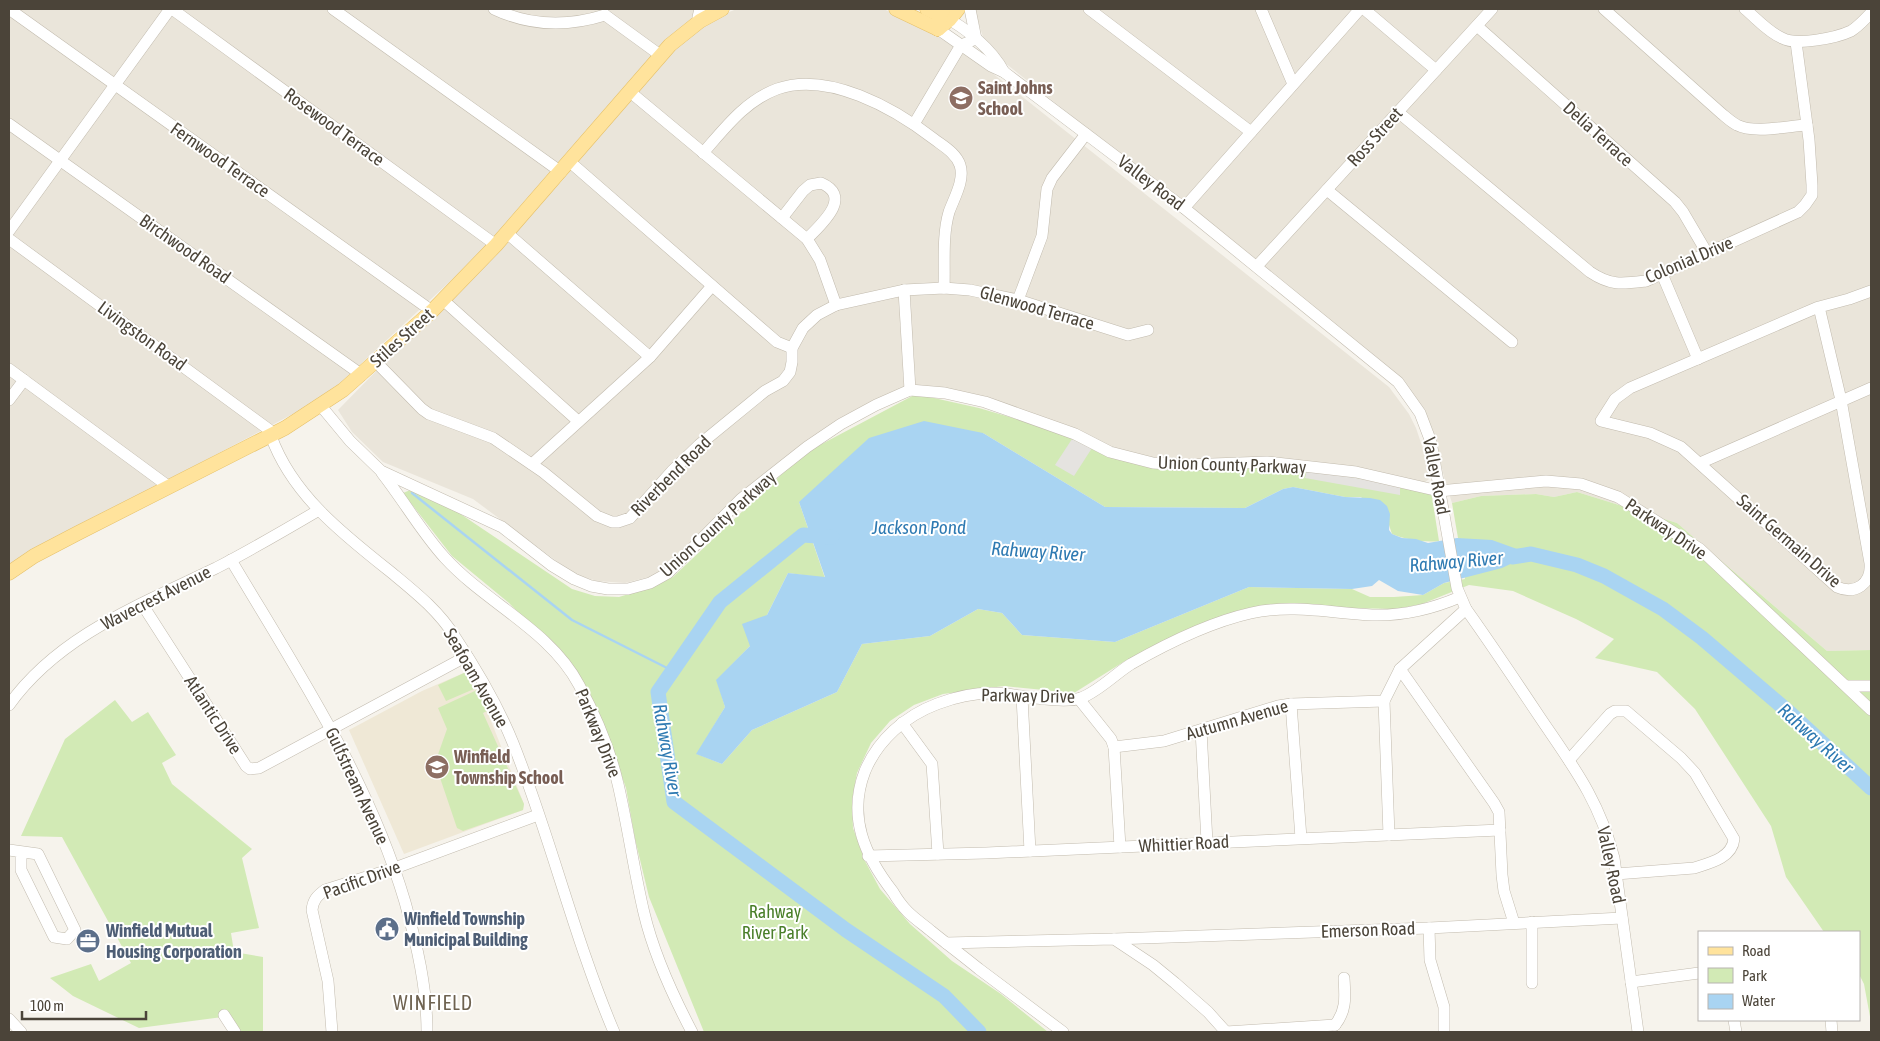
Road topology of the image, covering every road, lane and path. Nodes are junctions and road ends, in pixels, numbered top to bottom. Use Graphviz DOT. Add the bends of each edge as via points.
graph roads {
  1 [pos="9,9"];
  2 [pos="171,9"];
  3 [pos="333,9"];
  4 [pos="494,9"];
  5 [pos="722,9"];
  6 [pos="896,9"];
  7 [pos="970,9"];
  8 [pos="1089,9"];
  9 [pos="1261,9"];
  10 [pos="1360,9"];
  11 [pos="1364,9"];
  12 [pos="1492,9"];
  13 [pos="1604,9"];
  14 [pos="1745,9"];
  15 [pos="606,12"];
  16 [pos="944,12"];
  17 [pos="1871,13"];
  18 [pos="700,15"];
  19 [pos="1477,26"];
  20 [pos="938,29"];
  21 [pos="976,39"];
  22 [pos="1796,42"];
  23 [pos="961,45"];
  24 [pos="660,55"];
  25 [pos="1436,70"];
  26 [pos="1004,72"];
  27 [pos="1293,84"];
  28 [pos="114,85"];
  29 [pos="629,91"];
  30 [pos="1398,112"];
  31 [pos="9,124"];
  32 [pos="914,124"];
  33 [pos="1807,124"];
  34 [pos="1250,132"];
  35 [pos="1086,134"];
  36 [pos="703,153"];
  37 [pos="60,160"];
  38 [pos="565,167"];
  39 [pos="1327,190"];
  40 [pos="1184,208"];
  41 [pos="782,218"];
  42 [pos="9,231"];
  43 [pos="507,233"];
  44 [pos="9,239"];
  45 [pos="807,239"];
  46 [pos="496,245"];
  47 [pos="1707,253"];
  48 [pos="1257,266"];
  49 [pos="1662,274"];
  50 [pos="712,286"];
  51 [pos="944,288"];
  52 [pos="904,290"];
  53 [pos="1871,291"];
  54 [pos="443,300"];
  55 [pos="1018,300"];
  56 [pos="836,305"];
  57 [pos="1819,307"];
  58 [pos="432,311"];
  59 [pos="1148,330"];
  60 [pos="1512,342"];
  61 [pos="792,348"];
  62 [pos="650,356"];
  63 [pos="1698,359"];
  64 [pos="376,362"];
  65 [pos="9,369"];
  66 [pos="362,375"];
  67 [pos="24,380"];
  68 [pos="1871,388"];
  69 [pos="910,390"];
  70 [pos="9,400"];
  71 [pos="1841,400"];
  72 [pos="321,406"];
  73 [pos="578,421"];
  74 [pos="273,435"];
  75 [pos="1700,463"];
  76 [pos="532,464"];
  77 [pos="381,471"];
  78 [pos="168,486"];
  79 [pos="1440,491"];
  80 [pos="319,510"];
  81 [pos="231,560"];
  82 [pos="9,573"];
  83 [pos="1459,592"];
  84 [pos="142,604"];
  85 [pos="1466,609"];
  86 [pos="467,656"];
  87 [pos="1400,669"];
  88 [pos="1847,686"];
  89 [pos="1871,686"];
  90 [pos="1022,697"];
  91 [pos="1079,699"];
  92 [pos="1384,701"];
  93 [pos="1290,704"];
  94 [pos="9,705"];
  95 [pos="1871,710"];
  96 [pos="902,723"];
  97 [pos="332,730"];
  98 [pos="1201,730"];
  99 [pos="1114,747"];
  100 [pos="1569,760"];
  101 [pos="538,815"];
  102 [pos="1500,830"];
  103 [pos="1389,835"];
  104 [pos="1301,838"];
  105 [pos="1207,842"];
  106 [pos="1120,846"];
  107 [pos="9,850"];
  108 [pos="1030,851"];
  109 [pos="21,852"];
  110 [pos="938,854"];
  111 [pos="868,856"];
  112 [pos="394,868"];
  113 [pos="1616,874"];
  114 [pos="1622,918"];
  115 [pos="1532,922"];
  116 [pos="1514,923"];
  117 [pos="1430,928"];
  118 [pos="1114,939"];
  119 [pos="946,943"];
  120 [pos="1698,973"];
  121 [pos="1344,978"];
  122 [pos="1532,982"];
  123 [pos="1631,982"];
  124 [pos="224,1015"];
  125 [pos="9,1019"];
  126 [pos="1338,1028"];
  127 [pos="21,1032"];
  128 [pos="235,1032"];
  129 [pos="332,1032"];
  130 [pos="427,1032"];
  131 [pos="614,1032"];
  132 [pos="692,1032"];
  133 [pos="1064,1032"];
  134 [pos="1226,1032"];
  135 [pos="1444,1032"];
  136 [pos="1638,1032"];
  1 -- 28 [label="street, Fernwood Terrace"];
  2 -- 28 [label="street"];
  2 -- 46 [label="street, Rosewood Terrace"];
  3 -- 38 [label="street"];
  4 -- 15 [label="street" via="546,23 576,22"];
  5 -- 18 [label="main road, Stiles Street"];
  6 -- 20 [label="main road"];
  7 -- 21 [label="street"];
  8 -- 34 [label="street"];
  9 -- 27 [label="street"];
  10 -- 27 [label="street"];
  11 -- 25 [label="street"];
  12 -- 19 [label="street, Ross Street"];
  13 -- 33 [label="street" via="1737,126 1764,129"];
  14 -- 22 [label="street" via="1773,33 1784,40"];
  15 -- 24 [label="street"];
  16 -- 20 [label="main road"];
  16 -- 21 [label="street, Valley Road"];
  17 -- 22 [label="street" via="1852,31"];
  18 -- 24 [label="main road, Stiles Street"];
  19 -- 25 [label="street, Ross Street"];
  19 -- 47 [label="street, Delia Terrace" via="1675,202"];
  20 -- 23 [label="street, Valley Road"];
  21 -- 23 [label="street"];
  21 -- 26 [label="street, Valley Road" via="998,61"];
  22 -- 33 [label="street, Colonial Drive"];
  23 -- 26 [label="street, Valley Road"];
  23 -- 32 [label="street"];
  24 -- 29 [label="main road, Stiles Street"];
  25 -- 30 [label="street, Ross Street"];
  26 -- 35 [label="street, Valley Road"];
  27 -- 34 [label="street"];
  28 -- 37 [label="street"];
  28 -- 58 [label="street, Fernwood Terrace"];
  29 -- 36 [label="street"];
  29 -- 38 [label="main road, Stiles Street"];
  30 -- 39 [label="street, Ross Street"];
  30 -- 49 [label="street, Colonial Drive" via="1600,278 1608,282 1628,283 1646,281"];
  31 -- 37 [label="street, Birchwood Road"];
  32 -- 36 [label="street" via="850,93 799,84 773,91 750,103"];
  32 -- 51 [label="street" via="960,163 958,188 946,225"];
  33 -- 47 [label="street, Colonial Drive" via="1812,195 1805,205 1798,212"];
  34 -- 40 [label="street"];
  35 -- 40 [label="street, Valley Road"];
  35 -- 55 [label="street" via="1047,189 1042,236"];
  36 -- 41 [label="street"];
  37 -- 42 [label="street"];
  37 -- 66 [label="street, Birchwood Road"];
  38 -- 43 [label="main road, Stiles Street"];
  38 -- 50 [label="street"];
  39 -- 48 [label="street, Ross Street"];
  39 -- 60 [label="street"];
  40 -- 48 [label="street, Valley Road"];
  41 -- 45 [label="street"];
  41 -- 45 [label="street" via="810,186 821,183 831,189 834,194 832,212"];
  43 -- 46 [label="main road, Stiles Street"];
  43 -- 62 [label="street"];
  44 -- 74 [label="street, Livingston Road"];
  45 -- 56 [label="street" via="820,260"];
  46 -- 54 [label="main road, Stiles Street"];
  47 -- 49 [label="street, Colonial Drive"];
  48 -- 79 [label="street, Valley Road" via="1398,382 1426,427"];
  49 -- 63 [label="street"];
  50 -- 61 [label="street" via="777,342"];
  50 -- 62 [label="street"];
  51 -- 52 [label="street, Glenwood Terrace"];
  51 -- 55 [label="street, Glenwood Terrace"];
  52 -- 56 [label="street, Glenwood Terrace"];
  52 -- 69 [label="street"];
  53 -- 57 [label="street"];
  54 -- 58 [label="main road, Stiles Street"];
  54 -- 73 [label="street"];
  55 -- 59 [label="street, Glenwood Terrace" via="1128,335"];
  56 -- 61 [label="street, Riverbend Road" via="817,315 803,328"];
  57 -- 63 [label="street"];
  57 -- 71 [label="street, Saint Germain Drive"];
  58 -- 64 [label="main road, Stiles Street"];
  61 -- 76 [label="street, Riverbend Road" via="790,372 783,381 699,445 625,521 612,522 597,516"];
  62 -- 73 [label="street"];
  63 -- 75 [label="street, Saint Germain Drive" via="1620,394 1601,421 1666,439"];
  64 -- 66 [label="main road, Stiles Street"];
  64 -- 76 [label="street, Riverbend Road" via="429,414 493,438"];
  65 -- 67 [label="street"];
  66 -- 72 [label="main road, Stiles Street"];
  67 -- 70 [label="street"];
  67 -- 78 [label="street"];
  68 -- 71 [label="street"];
  69 -- 77 [label="street, Union County Parkway" via="841,424 807,447 741,499 668,573 650,583 628,589 591,586 574,579 502,526"];
  69 -- 79 [label="street, Union County Parkway" via="945,392 985,402 1075,434 1110,452 1153,463 1267,462 1356,472"];
  71 -- 75 [label="street"];
  71 -- 75 [label="street, Saint Germain Drive" via="1871,569 1867,580 1857,589 1837,587"];
  72 -- 74 [label="main road, Stiles Street"];
  72 -- 77 [label="street, Union County Parkway"];
  73 -- 76 [label="street"];
  74 -- 78 [label="main road, Stiles Street"];
  74 -- 80 [label="street, Seafoam Avenue" via="278,455"];
  77 -- 132 [label="street, Parkway Drive" via="445,558 547,645 578,684 601,732 618,783 636,877 655,952"];
  78 -- 82 [label="main road, Stiles Street" via="34,556"];
  79 -- 83 [label="street, Valley Road"];
  79 -- 88 [label="street, Parkway Drive" via="1546,481 1581,484 1618,497 1700,549"];
  80 -- 81 [label="street, Wavecrest Avenue"];
  80 -- 86 [label="street, Seafoam Avenue" via="417,593 436,612"];
  81 -- 84 [label="street, Wavecrest Avenue"];
  81 -- 97 [label="street, Gulfstream Avenue"];
  83 -- 85 [label="street, Valley Road"];
  83 -- 91 [label="street, Parkway Drive" via="1426,609 1395,614 1294,610 1252,613 1179,640 1133,663"];
  84 -- 94 [label="street, Wavecrest Avenue" via="55,655 34,674"];
  84 -- 97 [label="street, Atlantic Drive" via="250,769 259,768"];
  85 -- 87 [label="street"];
  85 -- 100 [label="street, Valley Road"];
  86 -- 97 [label="street, Atlantic Drive"];
  86 -- 101 [label="street, Seafoam Avenue" via="513,742"];
  87 -- 92 [label="street"];
  87 -- 102 [label="street" via="1494,803 1499,812"];
  88 -- 89 [label="street"];
  88 -- 95 [label="street, Parkway Drive"];
  90 -- 91 [label="street, Parkway Drive"];
  90 -- 96 [label="street, Parkway Drive" via="991,693 962,697 936,704"];
  90 -- 108 [label="street"];
  91 -- 99 [label="street"];
  92 -- 93 [label="street, Autumn Avenue"];
  92 -- 103 [label="street"];
  93 -- 98 [label="street, Autumn Avenue"];
  93 -- 104 [label="street"];
  96 -- 110 [label="street" via="932,764"];
  96 -- 111 [label="street, Parkway Drive" via="875,752 861,782 858,817"];
  97 -- 112 [label="street, Gulfstream Avenue" via="374,816"];
  98 -- 99 [label="street, Autumn Avenue" via="1154,743"];
  98 -- 105 [label="street"];
  99 -- 106 [label="street"];
  100 -- 113 [label="street, Valley Road" via="1600,813"];
  100 -- 113 [label="street" via="1610,714 1626,712 1695,773 1734,839 1728,853 1694,868"];
  101 -- 112 [label="street, Pacific Drive"];
  101 -- 131 [label="street, Seafoam Avenue"];
  102 -- 103 [label="street, Whittier Road"];
  102 -- 116 [label="street" via="1504,891"];
  103 -- 104 [label="street, Whittier Road"];
  104 -- 105 [label="street, Whittier Road"];
  105 -- 106 [label="street, Whittier Road"];
  106 -- 108 [label="street, Whittier Road"];
  107 -- 109 [label="street"];
  108 -- 110 [label="street, Whittier Road"];
  109 -- 109 [label="street" via="21,870 54,937 67,939 75,930 38,854"];
  110 -- 111 [label="street, Whittier Road"];
  111 -- 119 [label="street, Parkway Drive" via="907,912"];
  112 -- 129 [label="street, Pacific Drive" via="325,890 313,903 328,981"];
  112 -- 130 [label="street, Gulfstream Avenue" via="419,957"];
  113 -- 114 [label="street, Valley Road"];
  114 -- 115 [label="street, Emerson Road"];
  114 -- 123 [label="street, Valley Road"];
  115 -- 116 [label="street, Emerson Road"];
  115 -- 122 [label="street"];
  116 -- 117 [label="street, Emerson Road"];
  117 -- 118 [label="street, Emerson Road"];
  117 -- 135 [label="street" via="1430,960 1444,1008"];
  118 -- 119 [label="street, Emerson Road"];
  118 -- 134 [label="street" via="1175,983"];
  119 -- 133 [label="street, Parkway Drive"];
  120 -- 123 [label="street"];
  121 -- 126 [label="street" via="1343,1016"];
  123 -- 136 [label="street, Valley Road"];
  124 -- 128 [label="street"];
  125 -- 127 [label="street"];
  126 -- 134 [label="street"];
}
